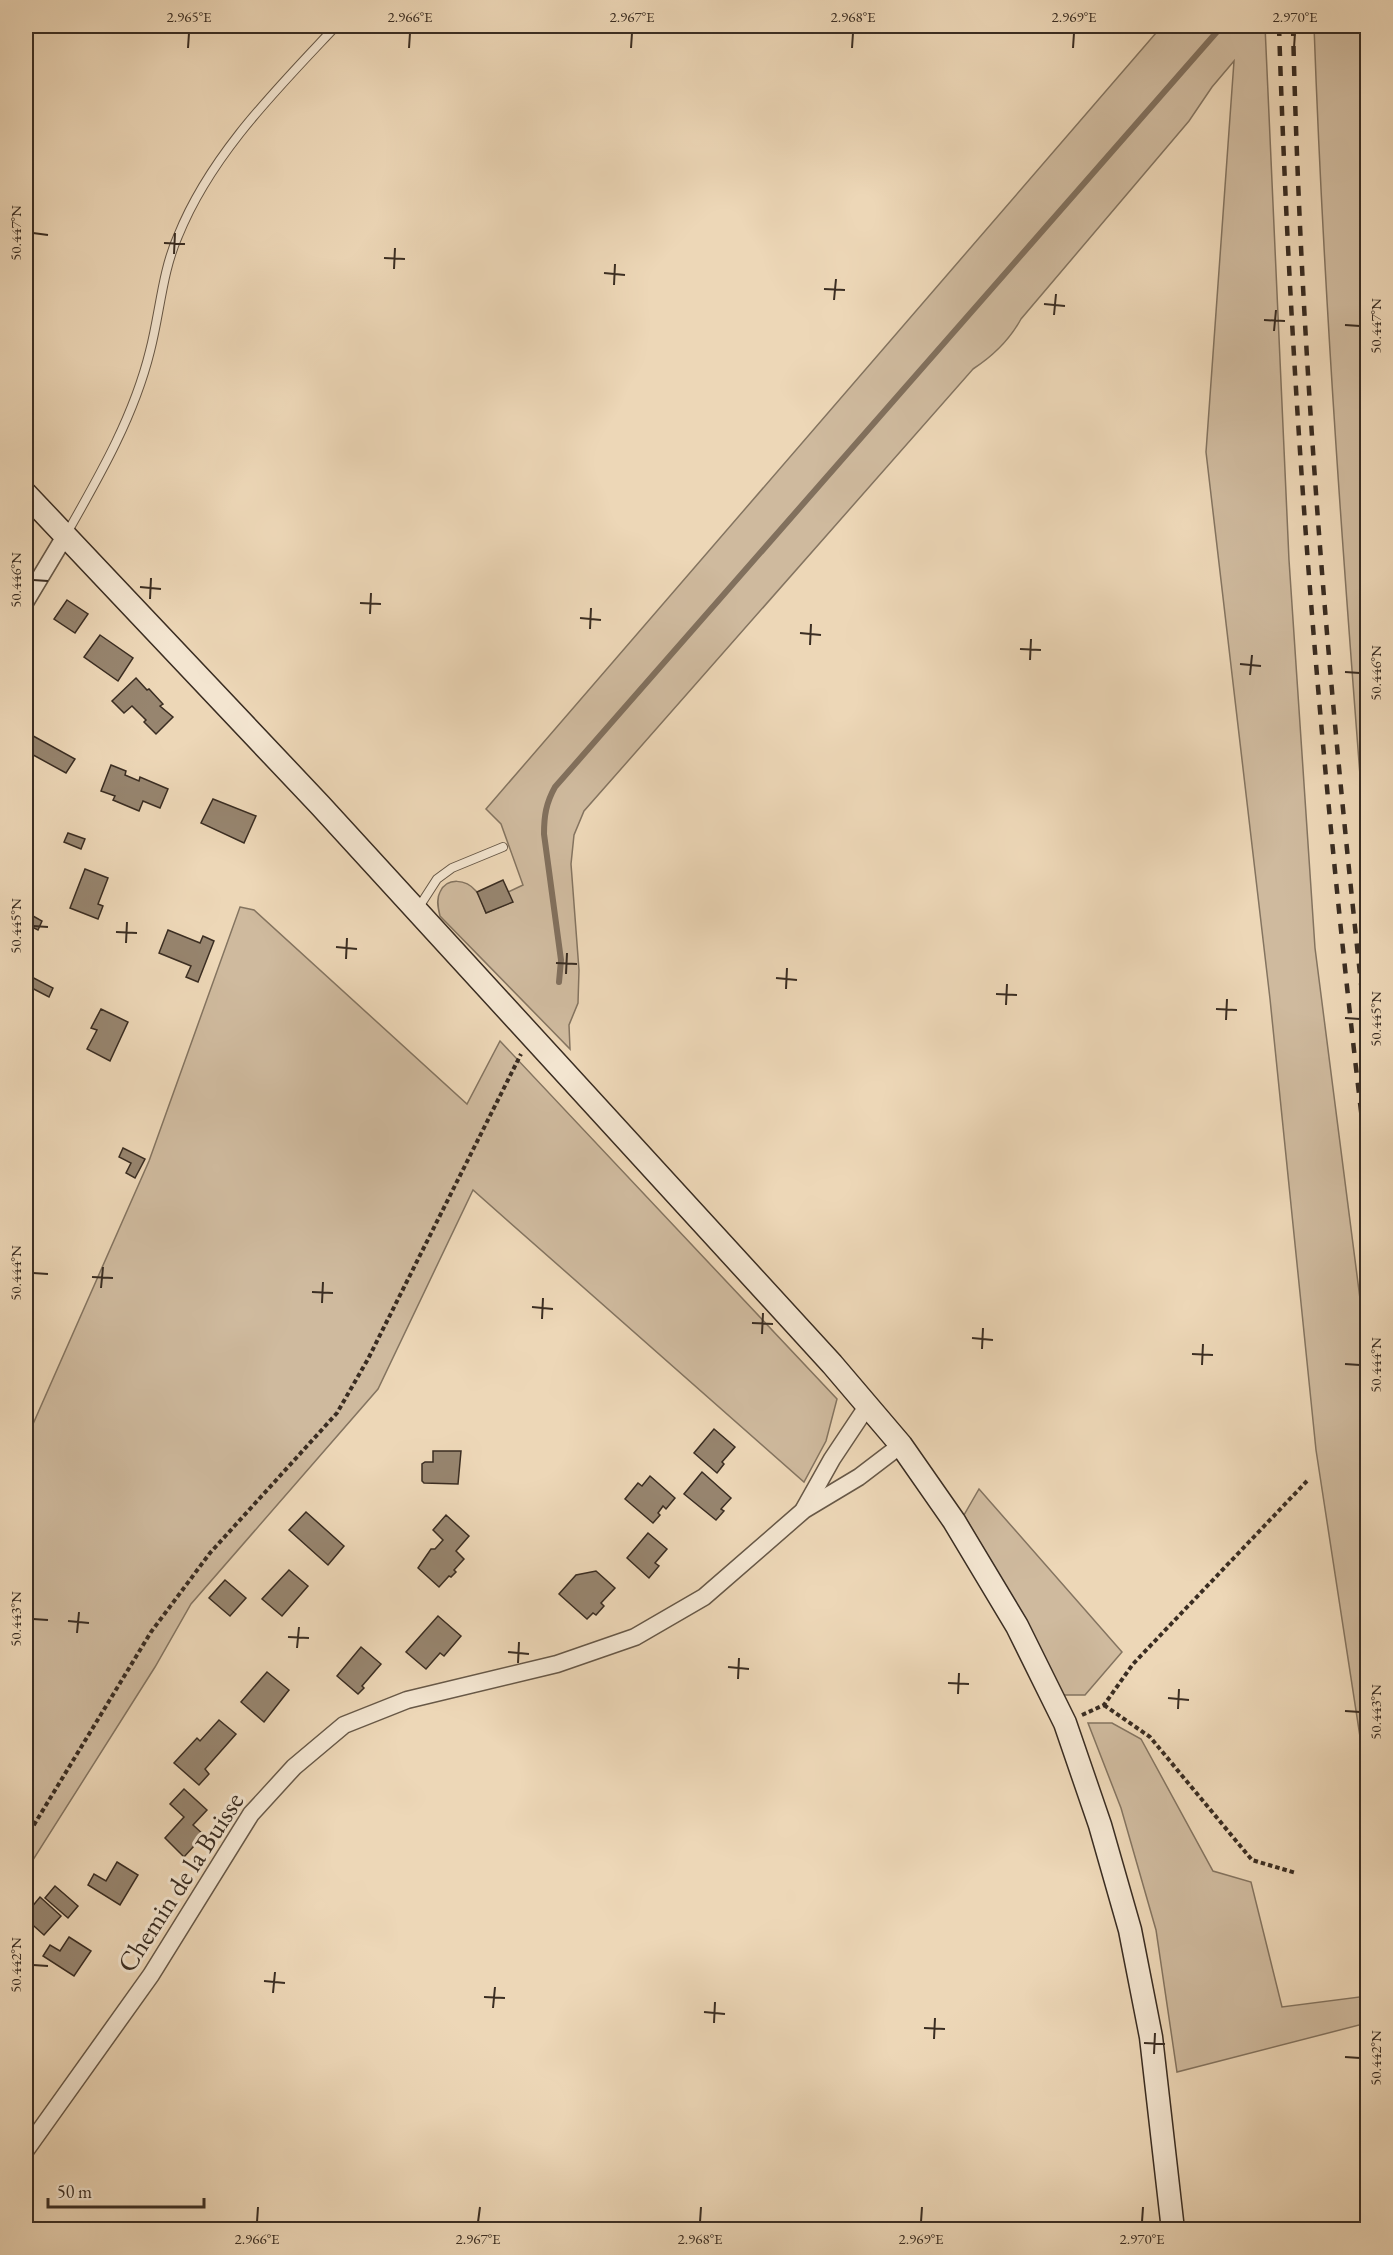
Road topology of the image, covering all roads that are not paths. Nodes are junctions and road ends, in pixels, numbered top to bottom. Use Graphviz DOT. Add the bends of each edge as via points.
graph roads {
  1 [pos="336,26"];
  2 [pos="26,494"];
  3 [pos="65,536"];
  4 [pos="26,601"];
  5 [pos="503,847"];
  6 [pos="416,910"];
  7 [pos="868,1405"];
  8 [pos="901,1445"];
  9 [pos="804,1510"];
  10 [pos="26,2150"];
  11 [pos="1173,2229"];
  1 -- 3 [label="lane" via="223,154 197,196 166,269 150,352 133,404"];
  2 -- 3 [label="street"];
  3 -- 4 [label="street"];
  3 -- 6 [label="street"];
  5 -- 6 [label="lane" via="444,873"];
  6 -- 7 [label="street"];
  7 -- 8 [label="street"];
  7 -- 9 [label="street, Chemin de la Buisse"];
  8 -- 9 [label="street, Chemin de la Buisse" via="859,1477"];
  8 -- 11 [label="street" via="993,1583 1065,1723 1130,1930 1151,2037"];
  9 -- 10 [label="street, Chemin de la Buisse" via="704,1597 635,1637 557,1664 407,1700 344,1725 294,1767 251,1814 151,1975"];
}
